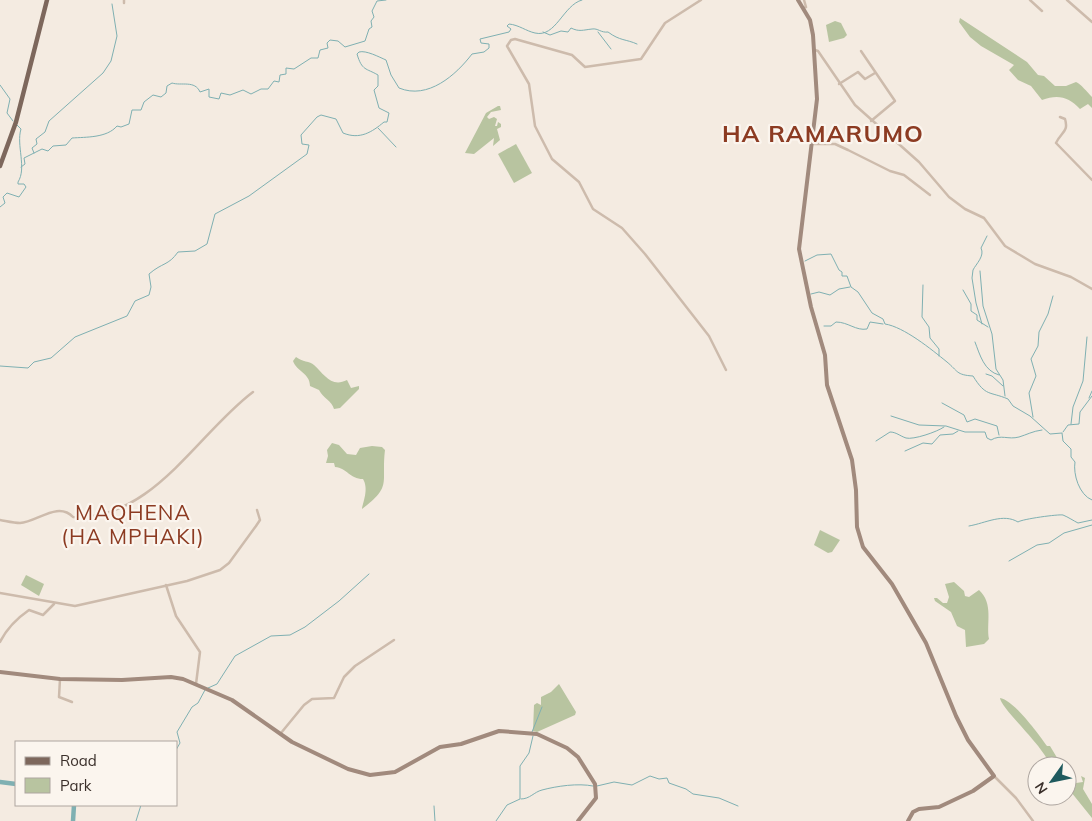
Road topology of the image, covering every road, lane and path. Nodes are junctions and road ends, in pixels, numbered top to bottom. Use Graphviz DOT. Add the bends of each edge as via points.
graph roads {
  1 [pos="47,0"];
  2 [pos="701,0"];
  3 [pos="798,0"];
  4 [pos="804,0"];
  5 [pos="1030,0"];
  6 [pos="1068,0"];
  7 [pos="803,8"];
  8 [pos="1042,11"];
  9 [pos="1092,22"];
  10 [pos="815,50"];
  11 [pos="861,51"];
  12 [pos="875,73"];
  13 [pos="839,84"];
  14 [pos="1060,117"];
  15 [pos="871,121"];
  16 [pos="812,144"];
  17 [pos="0,166"];
  18 [pos="1092,180"];
  19 [pos="930,195"];
  20 [pos="1092,290"];
  21 [pos="726,370"];
  22 [pos="253,392"];
  23 [pos="257,510"];
  24 [pos="0,520"];
  25 [pos="166,585"];
  26 [pos="0,593"];
  27 [pos="54,604"];
  28 [pos="394,640"];
  29 [pos="0,642"];
  30 [pos="0,672"];
  31 [pos="60,679"];
  32 [pos="196,684"];
  33 [pos="72,702"];
  34 [pos="280,734"];
  35 [pos="994,776"];
  36 [pos="578,821"];
  37 [pos="908,821"];
  38 [pos="1033,821"];
  1 -- 17 [label="main road" via="16,122"];
  2 -- 21 [label="street" via="665,22 644,56 637,61 585,67 572,55 543,46 515,39 507,46 529,84 535,126 552,159 578,182 593,209 622,228 645,254 709,336"];
  3 -- 7 [label="street"];
  4 -- 7 [label="street" via="806,7"];
  5 -- 8 [label="street"];
  6 -- 9 [label="street"];
  7 -- 10 [label="street" via="810,20"];
  10 -- 13 [label="street"];
  10 -- 16 [label="street" via="818,99"];
  11 -- 12 [label="street"];
  12 -- 13 [label="street" via="865,79 858,72"];
  12 -- 15 [label="street" via="894,101"];
  13 -- 15 [label="street"];
  14 -- 18 [label="street" via="1065,119 1067,131 1056,143"];
  15 -- 20 [label="street" via="919,162 949,197 965,210 984,218 1005,246 1035,264 1071,277"];
  16 -- 19 [label="street" via="834,144 848,150 904,175"];
  16 -- 35 [label="street" via="799,249 825,355 827,385 852,460 857,527 863,547 892,584 926,643 965,734"];
  22 -- 24 [label="street" via="167,477 124,506 88,516 73,517 66,512 52,512 20,523"];
  23 -- 25 [label="street" via="260,520 229,563 210,573"];
  25 -- 27 [label="street" via="83,605"];
  25 -- 32 [label="street" via="176,616 200,652"];
  26 -- 27 [label="street" via="13,593"];
  27 -- 29 [label="street" via="43,615 29,610 20,616 9,626"];
  28 -- 34 [label="street" via="355,666 344,677 334,698 316,698 304,705"];
  30 -- 31 [label="street"];
  31 -- 32 [label="street" via="122,680 171,676"];
  31 -- 33 [label="street" via="60,698"];
  32 -- 34 [label="street" via="232,700"];
  34 -- 36 [label="street" via="348,769 370,775 404,769 440,747 461,744 494,732 537,734 576,755 595,784 596,798"];
  35 -- 37 [label="street" via="973,791 939,807 919,809"];
  35 -- 38 [label="street"];
}
